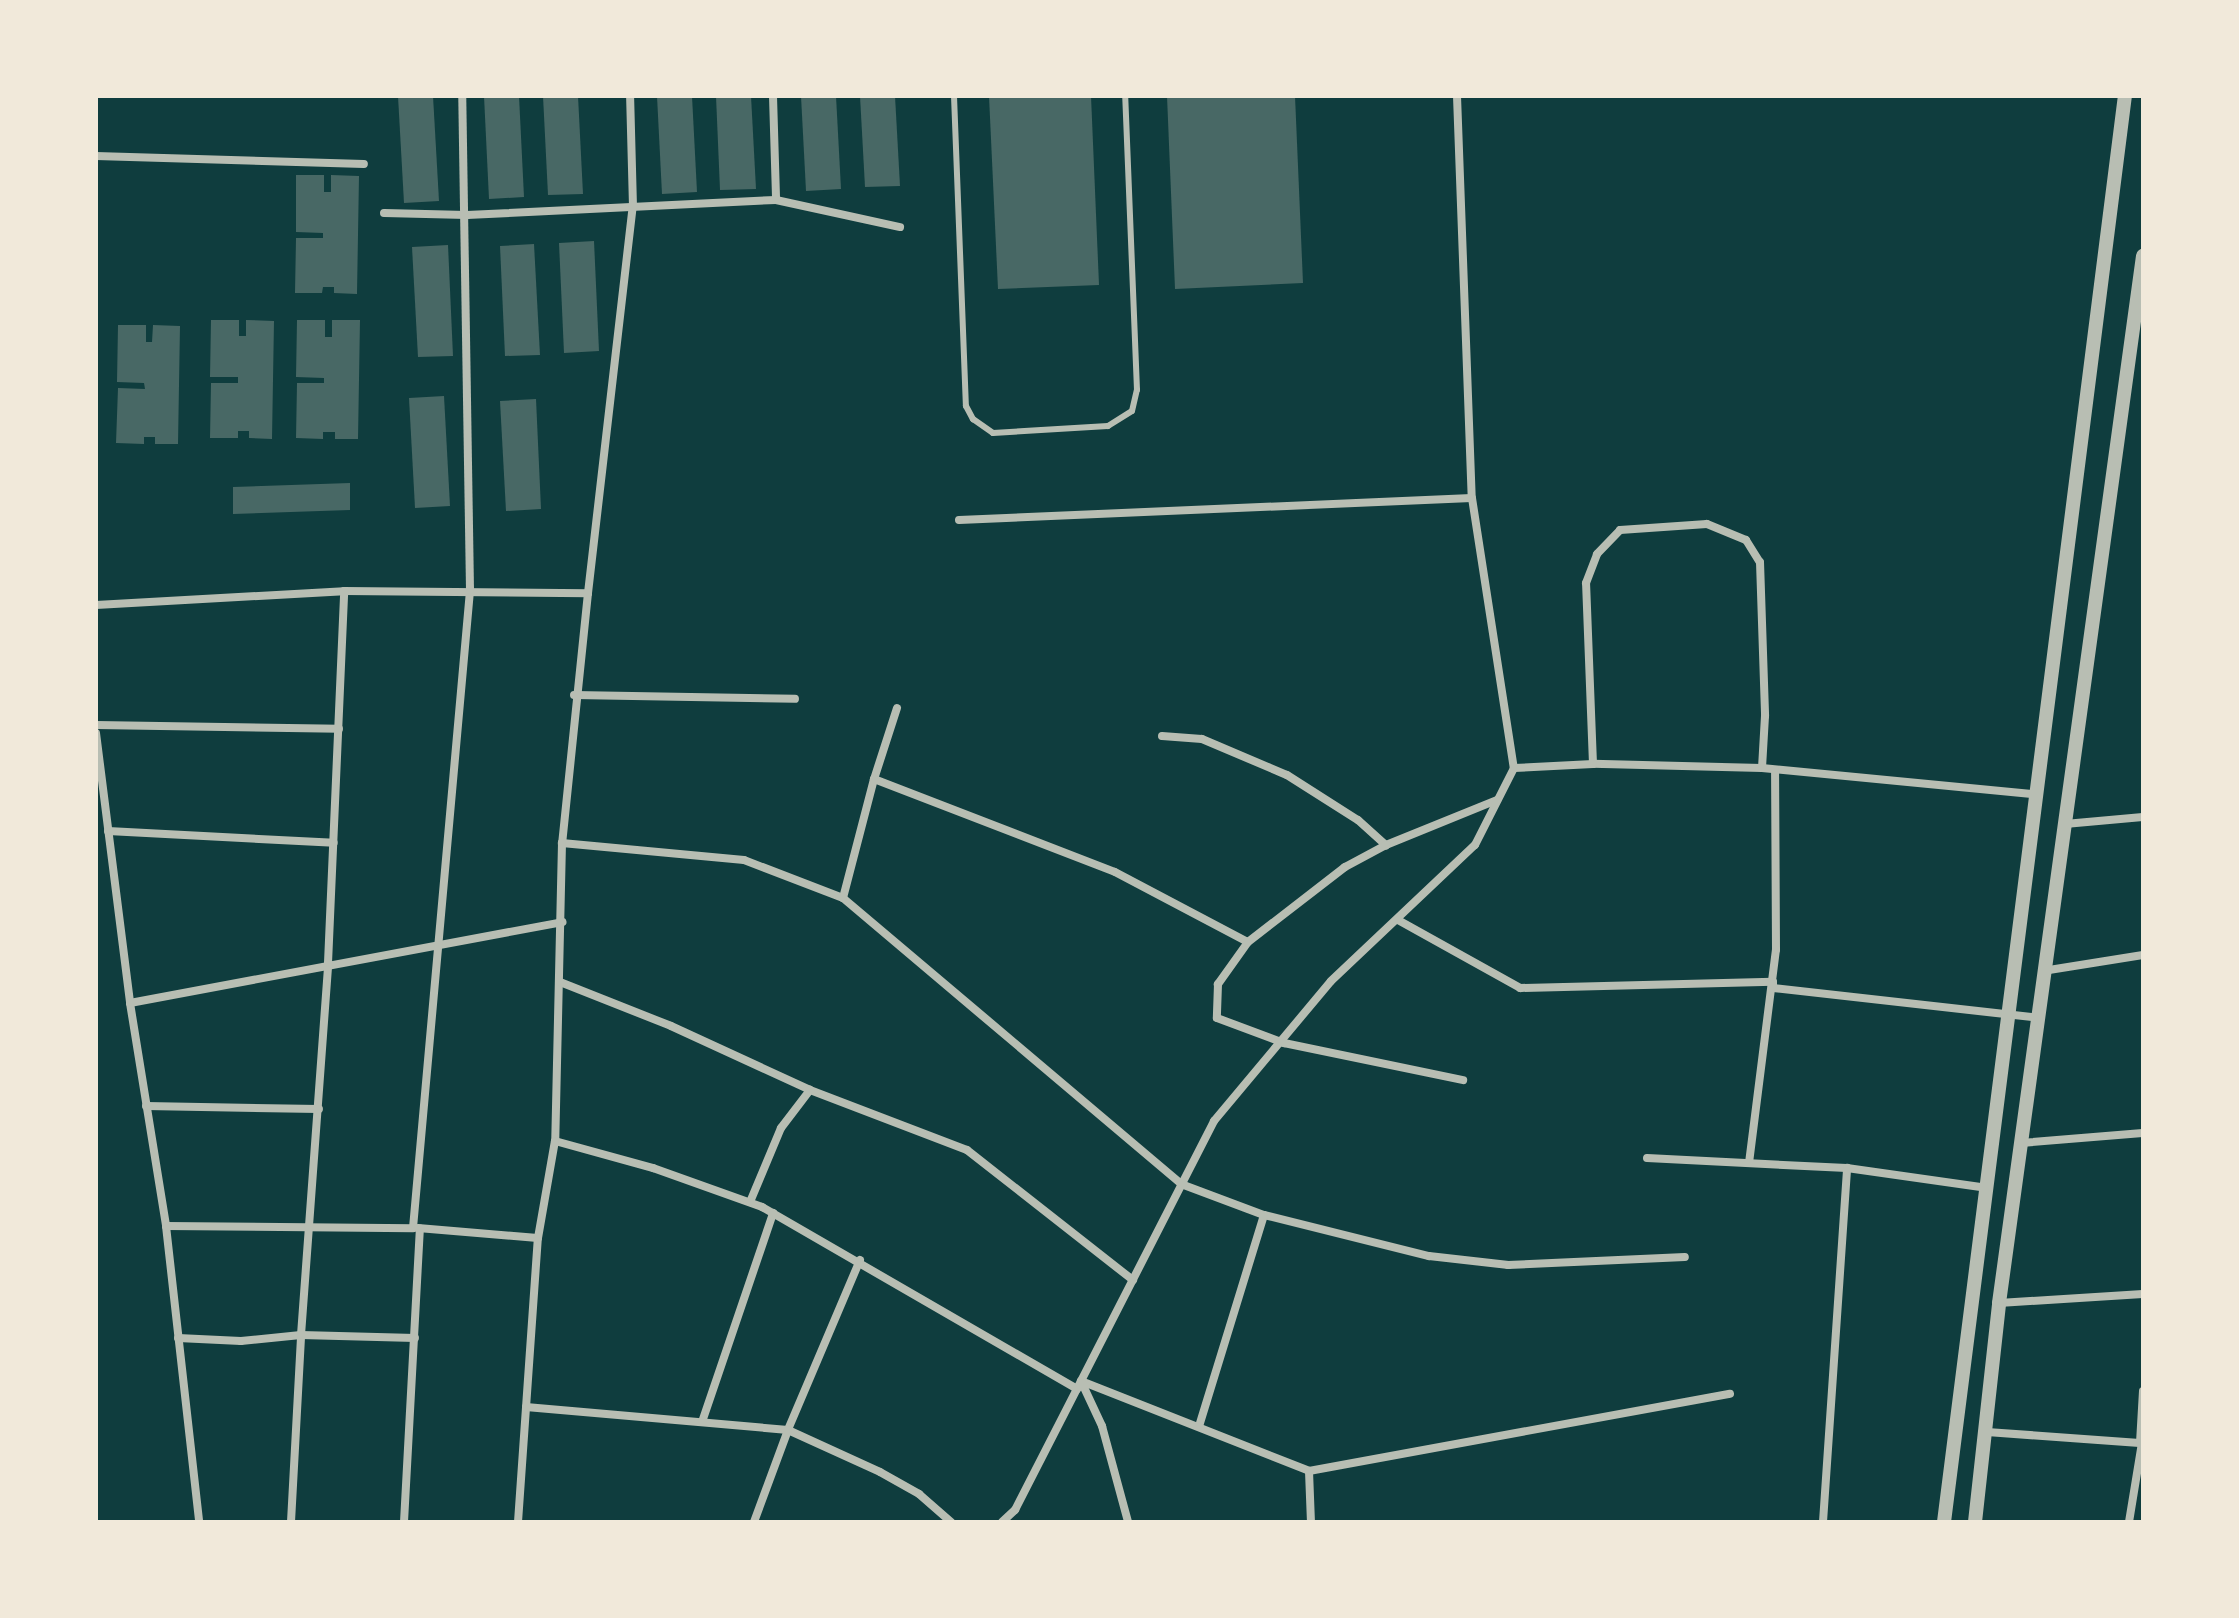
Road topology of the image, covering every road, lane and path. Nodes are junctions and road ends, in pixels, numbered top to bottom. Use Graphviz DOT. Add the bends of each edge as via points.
graph roads {
  1 [pos="462,96"];
  2 [pos="630,96"];
  3 [pos="773,96"];
  4 [pos="954,96"];
  5 [pos="1125,96"];
  6 [pos="1457,96"];
  7 [pos="2125,96"];
  8 [pos="96,156"];
  9 [pos="364,164"];
  10 [pos="776,200"];
  11 [pos="633,207"];
  12 [pos="384,213"];
  13 [pos="467,215"];
  14 [pos="900,227"];
  15 [pos="2143,256"];
  16 [pos="1472,498"];
  17 [pos="959,520"];
  18 [pos="470,590"];
  19 [pos="344,591"];
  20 [pos="588,593"];
  21 [pos="96,605"];
  22 [pos="574,695"];
  23 [pos="795,699"];
  24 [pos="897,708"];
  25 [pos="96,725"];
  26 [pos="339,729"];
  27 [pos="96,733"];
  28 [pos="1162,736"];
  29 [pos="1593,764"];
  30 [pos="1514,768"];
  31 [pos="1762,768"];
  32 [pos="1775,770"];
  33 [pos="874,779"];
  34 [pos="2032,794"];
  35 [pos="1498,800"];
  36 [pos="2143,817"];
  37 [pos="2065,824"];
  38 [pos="108,831"];
  39 [pos="334,843"];
  40 [pos="562,843"];
  41 [pos="1386,845"];
  42 [pos="843,898"];
  43 [pos="1398,920"];
  44 [pos="562,922"];
  45 [pos="1248,942"];
  46 [pos="435,943"];
  47 [pos="2143,955"];
  48 [pos="328,963"];
  49 [pos="2049,970"];
  50 [pos="560,982"];
  51 [pos="1773,988"];
  52 [pos="130,1003"];
  53 [pos="2008,1012"];
  54 [pos="2040,1018"];
  55 [pos="1284,1043"];
  56 [pos="1463,1080"];
  57 [pos="810,1090"];
  58 [pos="146,1106"];
  59 [pos="319,1109"];
  60 [pos="2143,1133"];
  61 [pos="555,1141"];
  62 [pos="2021,1143"];
  63 [pos="1647,1158"];
  64 [pos="1749,1163"];
  65 [pos="1847,1168"];
  66 [pos="1181,1184"];
  67 [pos="1989,1188"];
  68 [pos="750,1202"];
  69 [pos="773,1213"];
  70 [pos="1264,1215"];
  71 [pos="166,1226"];
  72 [pos="416,1228"];
  73 [pos="310,1231"];
  74 [pos="538,1238"];
  75 [pos="1685,1257"];
  76 [pos="860,1260"];
  77 [pos="1133,1280"];
  78 [pos="2143,1294"];
  79 [pos="1999,1303"];
  80 [pos="301,1335"];
  81 [pos="178,1338"];
  82 [pos="415,1338"];
  83 [pos="1079,1385"];
  84 [pos="2143,1391"];
  85 [pos="1730,1394"];
  86 [pos="526,1407"];
  87 [pos="702,1422"];
  88 [pos="1199,1426"];
  89 [pos="788,1430"];
  90 [pos="1987,1432"];
  91 [pos="2142,1443"];
  92 [pos="1309,1471"];
  93 [pos="199,1522"];
  94 [pos="291,1522"];
  95 [pos="404,1522"];
  96 [pos="518,1522"];
  97 [pos="754,1522"];
  98 [pos="951,1522"];
  99 [pos="1002,1522"];
  100 [pos="1128,1522"];
  101 [pos="1311,1522"];
  102 [pos="1823,1522"];
  103 [pos="1944,1522"];
  104 [pos="1975,1522"];
  105 [pos="2129,1522"];
  1 -- 13 [label="street"];
  2 -- 11 [label="street"];
  3 -- 10 [label="street"];
  4 -- 5 [label="lane" via="966,406 993,433 1108,426 1132,411 1137,390"];
  6 -- 16 [label="street"];
  7 -- 34 [label="street" via="2093,373"];
  8 -- 9 [label="street"];
  10 -- 11 [label="street"];
  10 -- 14 [label="street"];
  11 -- 13 [label="street"];
  11 -- 20 [label="street"];
  12 -- 13 [label="street"];
  13 -- 18 [label="street"];
  15 -- 37 [label="street"];
  16 -- 17 [label="street"];
  16 -- 30 [label="street"];
  18 -- 19 [label="street"];
  18 -- 20 [label="street"];
  18 -- 46 [label="street"];
  19 -- 21 [label="street"];
  19 -- 26 [label="street"];
  20 -- 22 [label="street"];
  22 -- 23 [label="street"];
  22 -- 40 [label="street"];
  24 -- 33 [label="street"];
  25 -- 26 [label="street"];
  26 -- 39 [label="street"];
  27 -- 38 [label="street"];
  28 -- 41 [label="street" via="1202,739 1287,775 1358,820"];
  29 -- 30 [label="street"];
  29 -- 31 [label="street"];
  29 -- 31 [label="street" via="1586,583 1597,554 1620,530 1707,524 1746,540 1760,562"];
  30 -- 35 [label="street"];
  31 -- 32 [label="street"];
  32 -- 34 [label="street"];
  32 -- 51 [label="street"];
  33 -- 42 [label="street"];
  33 -- 45 [label="street" via="1115,872"];
  34 -- 53 [label="street"];
  35 -- 41 [label="street"];
  35 -- 43 [label="street" via="1475,845"];
  36 -- 37 [label="street"];
  37 -- 49 [label="street"];
  38 -- 39 [label="street"];
  38 -- 52 [label="street"];
  39 -- 48 [label="street"];
  40 -- 42 [label="street" via="744,860"];
  40 -- 44 [label="street"];
  41 -- 45 [label="street" via="1345,867"];
  42 -- 66 [label="street"];
  43 -- 51 [label="street" via="1520,988 1773,982"];
  43 -- 55 [label="street" via="1331,981"];
  44 -- 46 [label="street"];
  44 -- 50 [label="street"];
  45 -- 55 [label="street" via="1218,984 1217,1018"];
  46 -- 48 [label="street"];
  46 -- 72 [label="street"];
  47 -- 49 [label="street"];
  48 -- 52 [label="street"];
  48 -- 59 [label="street"];
  49 -- 54 [label="street"];
  50 -- 57 [label="street"];
  50 -- 61 [label="street"];
  51 -- 53 [label="street"];
  51 -- 64 [label="street"];
  52 -- 58 [label="street"];
  53 -- 54 [label="street"];
  53 -- 67 [label="street"];
  54 -- 62 [label="street"];
  55 -- 56 [label="street"];
  55 -- 66 [label="street" via="1214,1121"];
  57 -- 68 [label="street" via="781,1128"];
  57 -- 77 [label="street" via="967,1150"];
  58 -- 59 [label="street"];
  58 -- 71 [label="street"];
  59 -- 73 [label="street"];
  60 -- 62 [label="street"];
  61 -- 68 [label="street"];
  61 -- 74 [label="street"];
  62 -- 79 [label="street"];
  63 -- 64 [label="street"];
  64 -- 65 [label="street"];
  65 -- 67 [label="street"];
  65 -- 102 [label="street"];
  66 -- 70 [label="street"];
  66 -- 77 [label="street"];
  67 -- 103 [label="street"];
  68 -- 69 [label="street"];
  69 -- 76 [label="street"];
  69 -- 87 [label="street"];
  70 -- 75 [label="street" via="1429,1256 1508,1265"];
  70 -- 88 [label="street"];
  71 -- 73 [label="street"];
  71 -- 81 [label="street"];
  72 -- 73 [label="street"];
  72 -- 74 [label="street"];
  72 -- 82 [label="street"];
  73 -- 80 [label="street"];
  74 -- 86 [label="street"];
  76 -- 83 [label="street"];
  76 -- 89 [label="street"];
  77 -- 83 [label="street"];
  78 -- 79 [label="street"];
  79 -- 90 [label="street"];
  80 -- 81 [label="street" via="241,1341"];
  80 -- 82 [label="street"];
  80 -- 94 [label="street"];
  81 -- 93 [label="street"];
  82 -- 95 [label="street"];
  83 -- 88 [label="street"];
  83 -- 99 [label="street" via="1015,1510"];
  83 -- 100 [label="street" via="1102,1426"];
  84 -- 91 [label="street"];
  85 -- 92 [label="street"];
  86 -- 87 [label="street"];
  86 -- 96 [label="street"];
  87 -- 89 [label="street"];
  88 -- 92 [label="street"];
  89 -- 97 [label="street"];
  89 -- 98 [label="street" via="919,1494"];
  90 -- 91 [label="street"];
  90 -- 104 [label="street"];
  91 -- 105 [label="street"];
  92 -- 101 [label="street"];
}
